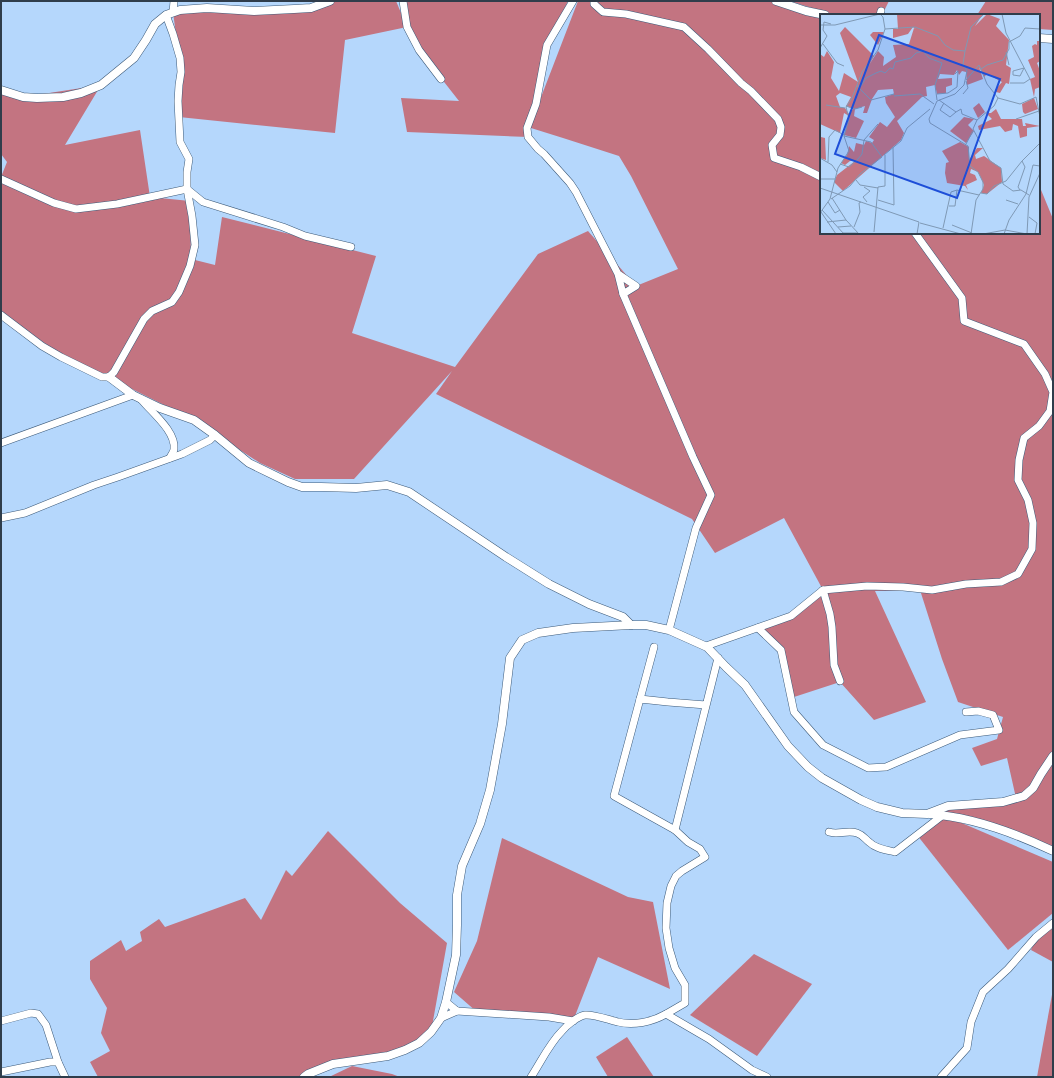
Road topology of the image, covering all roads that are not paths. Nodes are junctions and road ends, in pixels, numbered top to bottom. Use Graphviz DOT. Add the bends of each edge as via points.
graph roads {
  1 [pos="174,1"];
  2 [pos="330,1"];
  3 [pos="403,1"];
  4 [pos="573,1"];
  5 [pos="594,1"];
  6 [pos="776,1"];
  7 [pos="169,13"];
  8 [pos="820,14"];
  9 [pos="1040,38"];
  10 [pos="1053,39"];
  11 [pos="441,79"];
  12 [pos="1,90"];
  13 [pos="820,176"];
  14 [pos="1,179"];
  15 [pos="187,189"];
  16 [pos="916,234"];
  17 [pos="352,247"];
  18 [pos="618,274"];
  19 [pos="623,294"];
  20 [pos="1,314"];
  21 [pos="109,377"];
  22 [pos="133,395"];
  23 [pos="141,399"];
  24 [pos="215,435"];
  25 [pos="1,443"];
  26 [pos="170,458"];
  27 [pos="1,518"];
  28 [pos="823,590"];
  29 [pos="631,625"];
  30 [pos="758,628"];
  31 [pos="669,630"];
  32 [pos="654,646"];
  33 [pos="706,646"];
  34 [pos="718,658"];
  35 [pos="840,682"];
  36 [pos="640,699"];
  37 [pos="706,705"];
  38 [pos="966,712"];
  39 [pos="1053,756"];
  40 [pos="927,814"];
  41 [pos="943,815"];
  42 [pos="675,830"];
  43 [pos="829,832"];
  44 [pos="1053,851"];
  45 [pos="1053,923"];
  46 [pos="446,1002"];
  47 [pos="456,1011"];
  48 [pos="666,1014"];
  49 [pos="441,1018"];
  50 [pos="1,1020"];
  51 [pos="573,1021"];
  52 [pos="58,1062"];
  53 [pos="1,1072"];
  54 [pos="65,1077"];
  55 [pos="304,1077"];
  56 [pos="531,1077"];
  57 [pos="767,1077"];
  58 [pos="941,1077"];
  1 -- 7 [label="street"];
  2 -- 7 [label="street" via="300,9 254,11 207,8"];
  3 -- 11 [label="street" via="407,27"];
  4 -- 18 [label="street" via="547,45 536,104 527,128 528,137 573,187"];
  5 -- 13 [label="street" via="602,12 626,14 684,27 778,119 781,127 780,135 772,145 774,158"];
  6 -- 8 [label="street"];
  7 -- 12 [label="street" via="155,24 134,58 101,85 62,97 23,97"];
  7 -- 15 [label="street" via="180,58 179,130 180,142 189,159"];
  9 -- 10 [label="street"];
  14 -- 15 [label="street" via="54,203 76,209 117,204"];
  15 -- 17 [label="street" via="203,202 305,236"];
  15 -- 21 [label="street" via="195,245 190,266 172,302 152,311 144,319"];
  16 -- 28 [label="street" via="962,298 964,322 1024,344 1045,374 1053,392 1050,411 1039,426 1024,438 1019,460 1018,480 1028,500 1034,523 1032,549 1018,574 1000,582 932,590 867,586"];
  18 -- 19 [label="street"];
  18 -- 19 [label="street" via="636,286"];
  19 -- 31 [label="street" via="711,495 696,528"];
  20 -- 21 [label="street" via="42,346 102,377"];
  21 -- 22 [label="street"];
  22 -- 23 [label="street"];
  22 -- 25 [label="street"];
  23 -- 24 [label="street" via="194,420"];
  23 -- 26 [label="street" via="172,437 174,449"];
  24 -- 26 [label="street" via="210,440"];
  24 -- 29 [label="street" via="249,463 302,487 356,488 386,485 409,492 549,584 623,617"];
  26 -- 27 [label="street" via="25,513"];
  28 -- 30 [label="street" via="791,616"];
  28 -- 35 [label="street" via="832,626 834,665"];
  29 -- 31 [label="street"];
  29 -- 46 [label="street" via="538,632 522,640 510,658 490,790 480,824 462,866 457,895 456,955"];
  30 -- 33 [label="street"];
  30 -- 38 [label="street" via="781,650 794,712 823,745 868,768 886,767 960,735 999,730 993,715 978,711"];
  31 -- 33 [label="street"];
  32 -- 36 [label="street"];
  33 -- 34 [label="street"];
  34 -- 37 [label="street"];
  34 -- 40 [label="street" via="746,685 788,746 822,778 877,807 902,813"];
  36 -- 37 [label="street"];
  36 -- 42 [label="street" via="614,796"];
  37 -- 42 [label="street"];
  39 -- 40 [label="street" via="1033,788 1024,796 1003,802 948,806"];
  40 -- 41 [label="street"];
  41 -- 43 [label="street" via="895,852 869,843 864,836 856,832"];
  41 -- 44 [label="street" via="999,829"];
  42 -- 48 [label="street" via="700,849 705,857 676,876 671,886 666,928 675,968 685,985 685,1002"];
  45 -- 58 [label="street" via="983,992 971,1022 967,1048"];
  46 -- 47 [label="street"];
  46 -- 49 [label="street"];
  47 -- 49 [label="street"];
  47 -- 51 [label="street"];
  48 -- 51 [label="street" via="658,1019 640,1023 620,1023 584,1015"];
  48 -- 57 [label="street"];
  49 -- 55 [label="street" via="419,1043 405,1050 388,1056 332,1064"];
  50 -- 52 [label="street" via="31,1013 38,1014 46,1025"];
  51 -- 56 [label="street" via="550,1044"];
  52 -- 53 [label="street"];
  52 -- 54 [label="street"];
}
